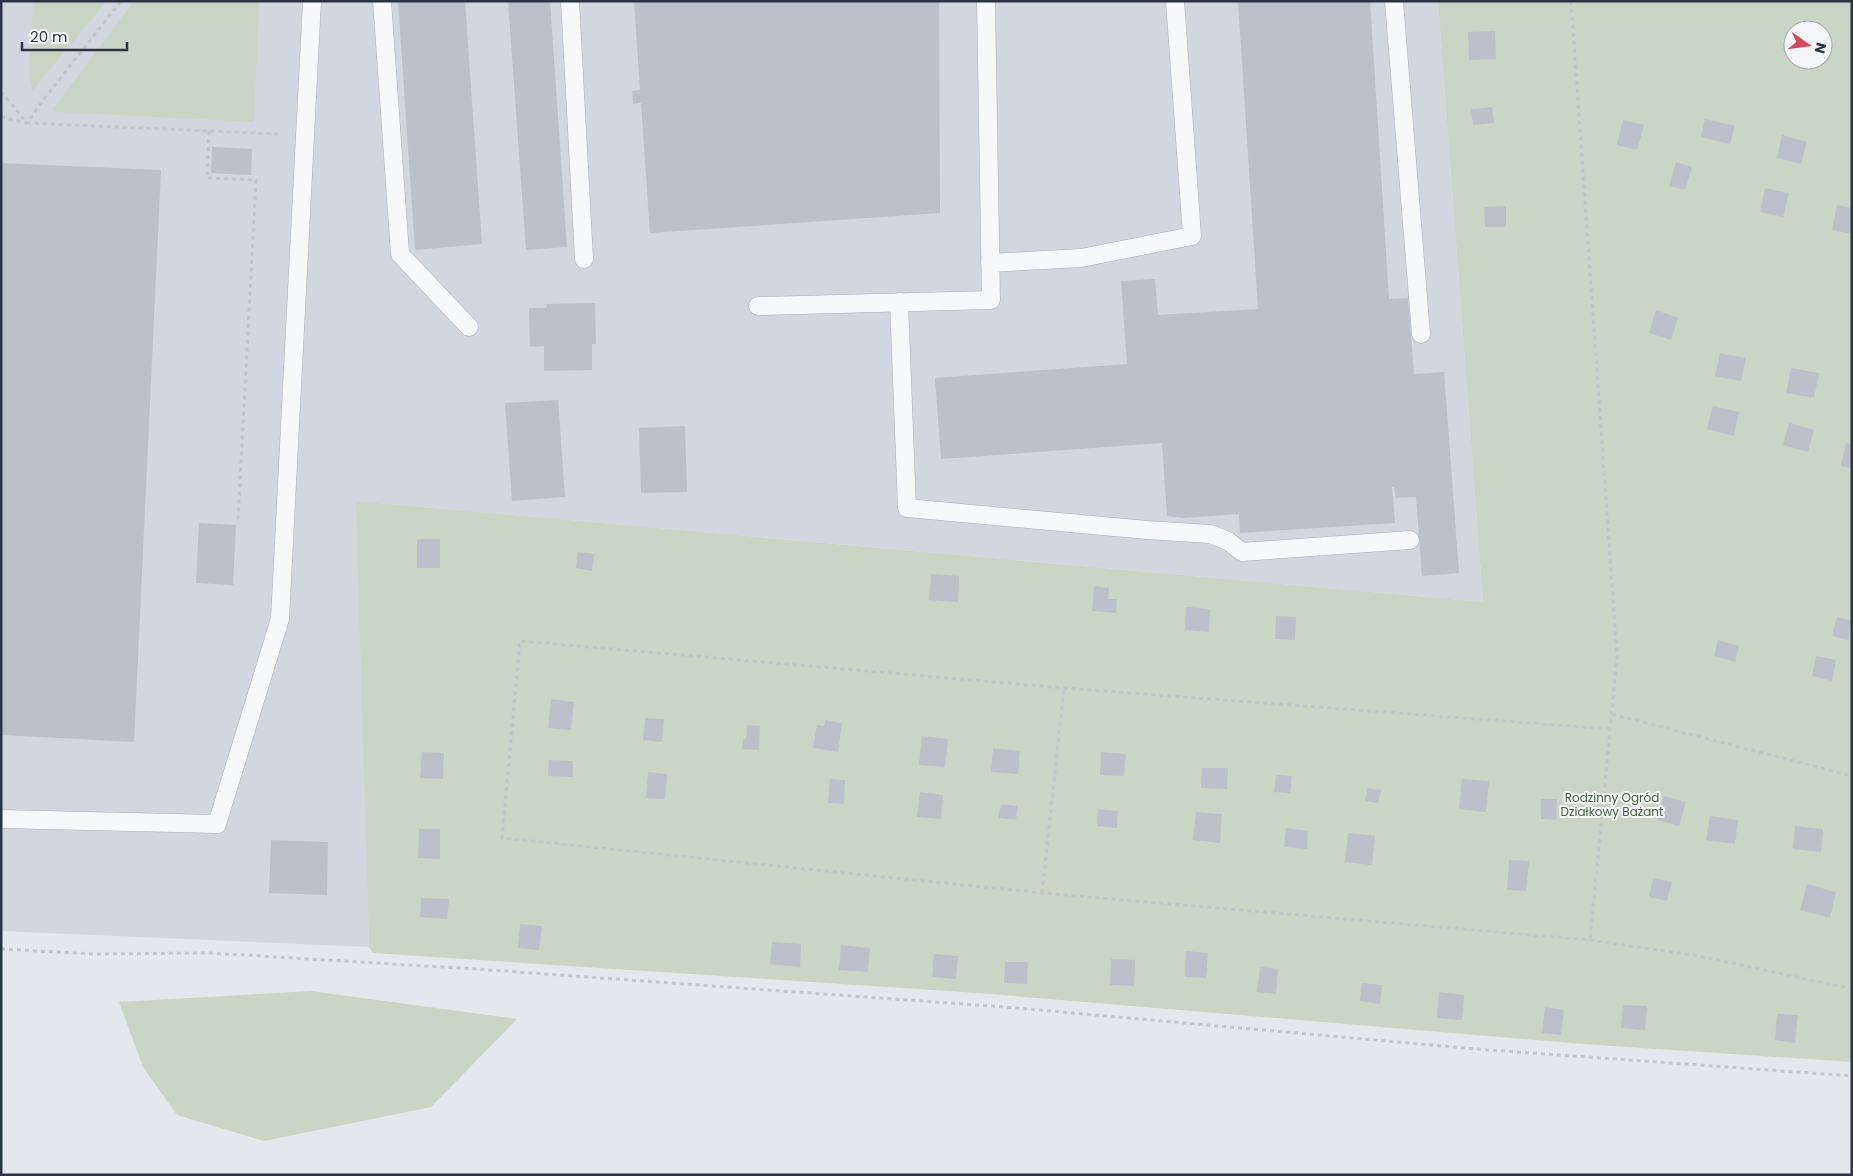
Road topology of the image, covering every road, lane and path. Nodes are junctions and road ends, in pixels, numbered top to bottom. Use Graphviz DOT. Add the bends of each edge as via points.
graph roads {
  1 [pos="121,1"];
  2 [pos="312,1"];
  3 [pos="382,1"];
  4 [pos="570,1"];
  5 [pos="986,1"];
  6 [pos="1174,1"];
  7 [pos="1394,1"];
  8 [pos="1571,1"];
  9 [pos="1,92"];
  10 [pos="1,117"];
  11 [pos="27,123"];
  12 [pos="208,131"];
  13 [pos="306,136"];
  14 [pos="584,259"];
  15 [pos="990,263"];
  16 [pos="899,302"];
  17 [pos="758,306"];
  18 [pos="469,327"];
  19 [pos="1421,334"];
  20 [pos="238,519"];
  21 [pos="1410,540"];
  22 [pos="1064,688"];
  23 [pos="1612,714"];
  24 [pos="1610,729"];
  25 [pos="1852,776"];
  26 [pos="1,819"];
  27 [pos="1042,893"];
  28 [pos="1590,940"];
  29 [pos="1,949"];
  30 [pos="1852,989"];
  31 [pos="1852,1076"];
  1 -- 11 [label="path"];
  2 -- 13 [label="lane"];
  3 -- 18 [label="lane" via="400,254"];
  4 -- 14 [label="lane"];
  5 -- 15 [label="lane"];
  6 -- 15 [label="lane" via="1192,236 1081,258"];
  7 -- 19 [label="lane"];
  8 -- 23 [label="path" via="1617,656"];
  9 -- 11 [label="path"];
  10 -- 11 [label="path"];
  11 -- 12 [label="path"];
  12 -- 13 [label="path"];
  12 -- 20 [label="path" via="207,178 256,180"];
  13 -- 26 [label="lane" via="280,619 217,824"];
  15 -- 16 [label="lane" via="991,300"];
  16 -- 17 [label="lane"];
  16 -- 21 [label="lane" via="907,508 1210,534 1228,541 1242,552"];
  22 -- 24 [label="path"];
  22 -- 27 [label="path"];
  22 -- 27 [label="path" via="520,641 502,838"];
  23 -- 24 [label="path"];
  23 -- 25 [label="path"];
  24 -- 28 [label="path"];
  27 -- 28 [label="path"];
  28 -- 30 [label="path" via="1699,956"];
  29 -- 31 [label="path" via="93,954 210,953 476,969 1005,1008 1476,1050"];
}
